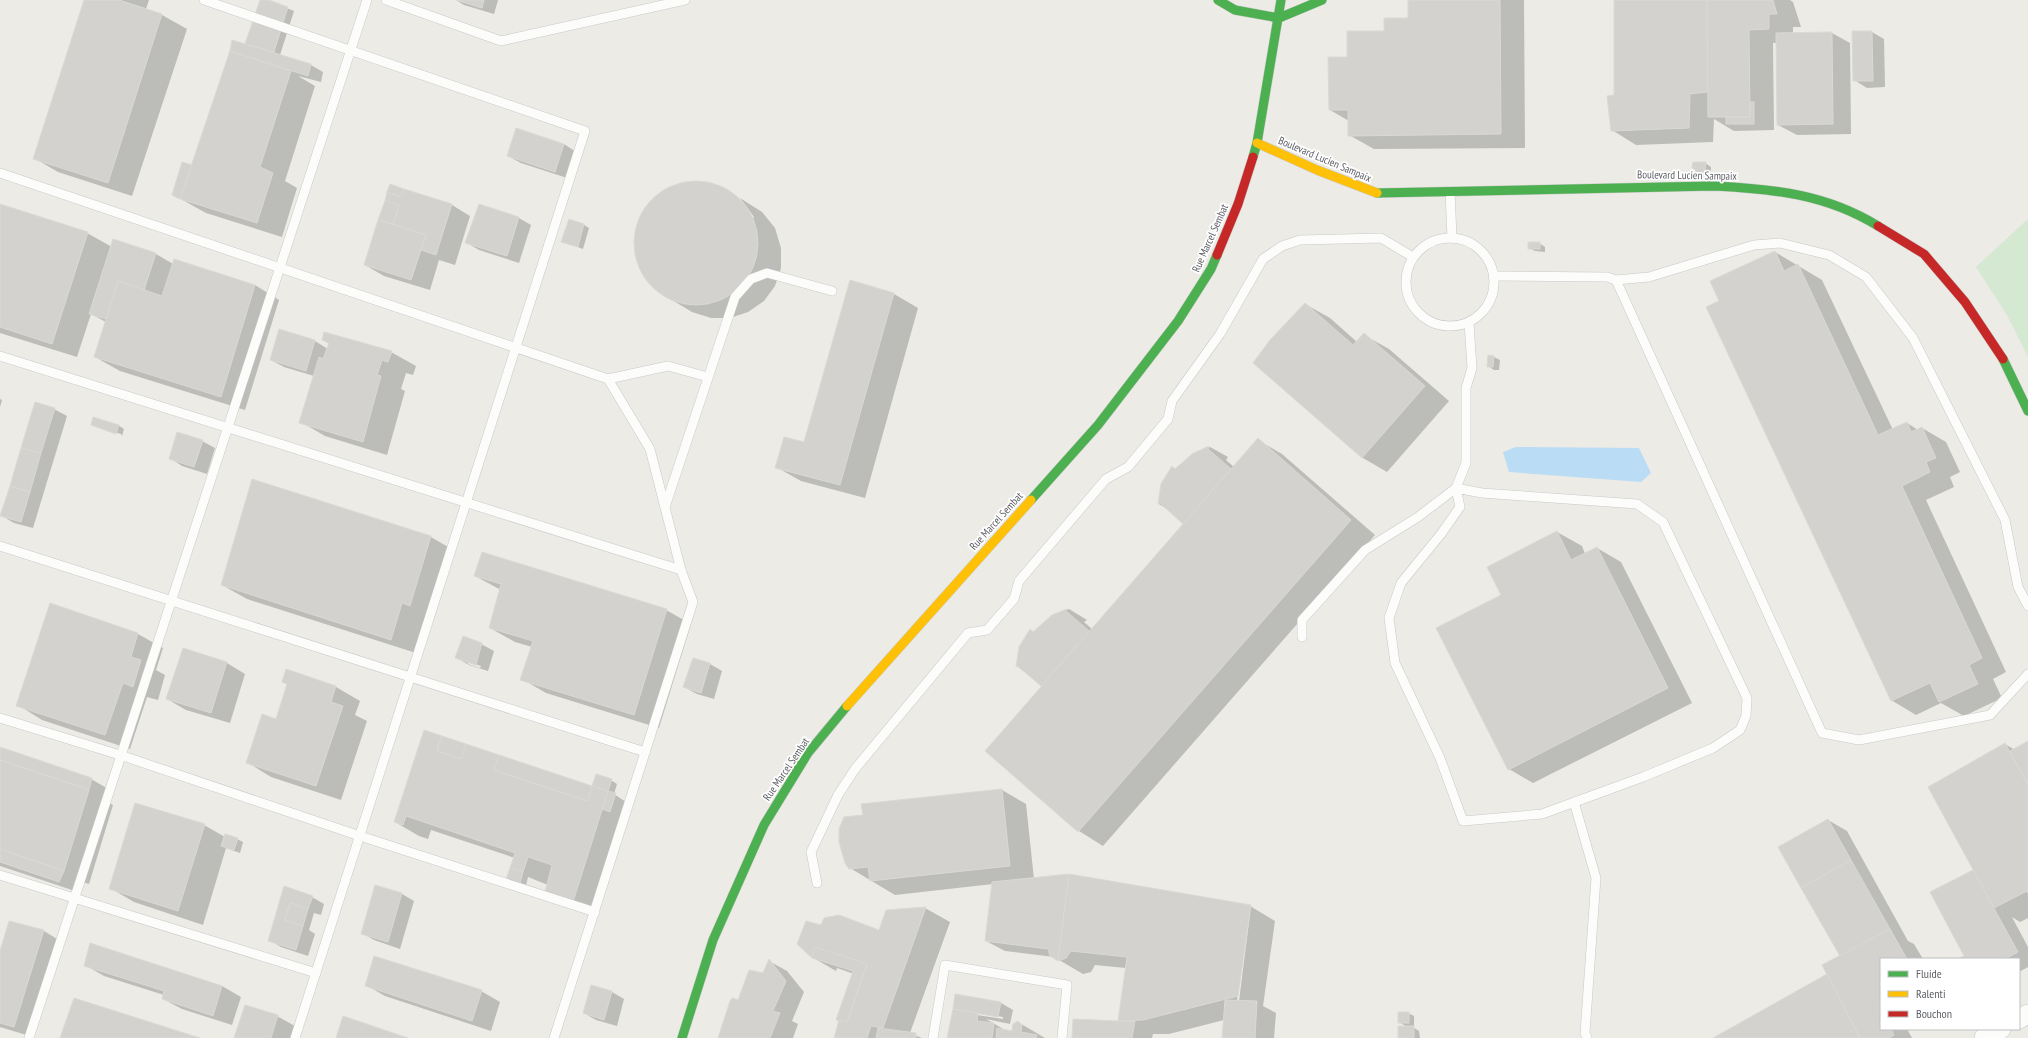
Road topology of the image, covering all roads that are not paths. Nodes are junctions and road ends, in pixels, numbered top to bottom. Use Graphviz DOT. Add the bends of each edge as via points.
graph roads {
  1 [pos="204,0"];
  2 [pos="367,0"];
  3 [pos="386,0"];
  4 [pos="685,0"];
  5 [pos="1218,0"];
  6 [pos="1281,0"];
  7 [pos="1322,0"];
  8 [pos="1279,18"];
  9 [pos="351,50"];
  10 [pos="1257,143"];
  11 [pos="0,173"];
  12 [pos="1450,191"];
  13 [pos="1452,238"];
  14 [pos="1414,257"];
  15 [pos="280,268"];
  16 [pos="1494,276"];
  17 [pos="1616,280"];
  18 [pos="832,291"];
  19 [pos="1468,322"];
  20 [pos="516,348"];
  21 [pos="0,356"];
  22 [pos="708,377"];
  23 [pos="608,379"];
  24 [pos="2028,411"];
  25 [pos="228,428"];
  26 [pos="1456,488"];
  27 [pos="466,503"];
  28 [pos="665,508"];
  29 [pos="0,546"];
  30 [pos="681,570"];
  31 [pos="171,600"];
  32 [pos="2028,606"];
  33 [pos="1302,637"];
  34 [pos="2028,674"];
  35 [pos="411,677"];
  36 [pos="0,718"];
  37 [pos="645,752"];
  38 [pos="120,755"];
  39 [pos="1574,802"];
  40 [pos="360,836"];
  41 [pos="0,875"];
  42 [pos="816,883"];
  43 [pos="74,898"];
  44 [pos="594,912"];
  45 [pos="316,973"];
  46 [pos="1999,1030"];
  47 [pos="29,1038"];
  48 [pos="295,1038"];
  49 [pos="554,1038"];
  50 [pos="682,1038"];
  51 [pos="933,1038"];
  52 [pos="1062,1038"];
  53 [pos="1587,1038"];
  54 [pos="1984,1038"];
  1 -- 9 [label="lane"];
  2 -- 9 [label="lane"];
  3 -- 4 [label="lane" via="501,41"];
  5 -- 8 [label="main road" via="1235,10"];
  6 -- 8 [label="main road, Rue Marcel Sembat"];
  7 -- 8 [label="main road"];
  8 -- 10 [label="main road, Rue Marcel Sembat"];
  9 -- 15 [label="lane"];
  9 -- 20 [label="lane" via="585,131"];
  10 -- 12 [label="main road, Boulevard Lucien Sampaix" via="1375,193"];
  10 -- 50 [label="main road, Rue Marcel Sembat" via="1238,204 1211,269 1178,321 1098,425 864,686 808,753 764,825 713,940"];
  11 -- 15 [label="lane"];
  12 -- 13 [label="lane"];
  12 -- 24 [label="main road, Boulevard Lucien Sampaix" via="1714,186 1769,189 1814,197 1856,213 1924,254 1965,302 1998,351"];
  13 -- 14 [label="lane" via="1438,239 1424,246"];
  13 -- 16 [label="lane" via="1467,241 1480,250 1489,262"];
  14 -- 19 [label="lane" via="1407,270 1406,285 1409,300 1416,312 1441,326 1455,326"];
  14 -- 42 [label="lane" via="1381,238 1300,240 1282,246 1263,259 1220,334 1172,401 1168,419 1128,467 1106,479 1019,582 1014,599 987,630 968,633 855,769 838,795 811,852"];
  15 -- 20 [label="lane"];
  15 -- 25 [label="lane"];
  16 -- 17 [label="lane" via="1607,277"];
  16 -- 19 [label="lane" via="1494,290 1489,303 1480,315"];
  17 -- 32 [label="lane" via="1649,277 1754,245 1780,243 1830,255 1866,277 1913,338 2005,520 2018,587"];
  17 -- 34 [label="lane" via="1822,733 1859,740 1990,715"];
  18 -- 22 [label="lane" via="767,273 751,279 735,297"];
  19 -- 26 [label="lane" via="1472,368 1466,388 1466,463"];
  20 -- 23 [label="lane"];
  20 -- 27 [label="lane"];
  21 -- 25 [label="lane"];
  22 -- 23 [label="lane" via="668,366"];
  22 -- 28 [label="lane"];
  23 -- 28 [label="lane" via="650,449"];
  25 -- 27 [label="lane"];
  25 -- 31 [label="lane"];
  26 -- 33 [label="lane" via="1418,517 1365,550 1302,620"];
  26 -- 39 [label="lane" via="1460,507 1401,583 1389,618 1395,663 1440,758 1463,821 1542,814"];
  26 -- 39 [label="lane" via="1482,493 1637,504 1662,522 1747,698 1746,716 1740,730 1713,748"];
  27 -- 30 [label="lane"];
  27 -- 35 [label="lane"];
  28 -- 30 [label="lane"];
  29 -- 31 [label="lane"];
  30 -- 37 [label="lane" via="693,602"];
  31 -- 35 [label="lane"];
  31 -- 38 [label="lane"];
  35 -- 37 [label="lane"];
  35 -- 40 [label="lane"];
  36 -- 38 [label="lane"];
  37 -- 44 [label="lane"];
  38 -- 40 [label="lane"];
  38 -- 43 [label="lane"];
  39 -- 53 [label="lane" via="1596,878 1585,1033"];
  40 -- 44 [label="lane"];
  40 -- 45 [label="lane"];
  41 -- 43 [label="lane"];
  43 -- 45 [label="lane"];
  43 -- 47 [label="lane"];
  44 -- 49 [label="lane"];
  45 -- 48 [label="lane"];
  46 -- 54 [label="street"];
  51 -- 52 [label="lane" via="945,965 1067,985"];
}
